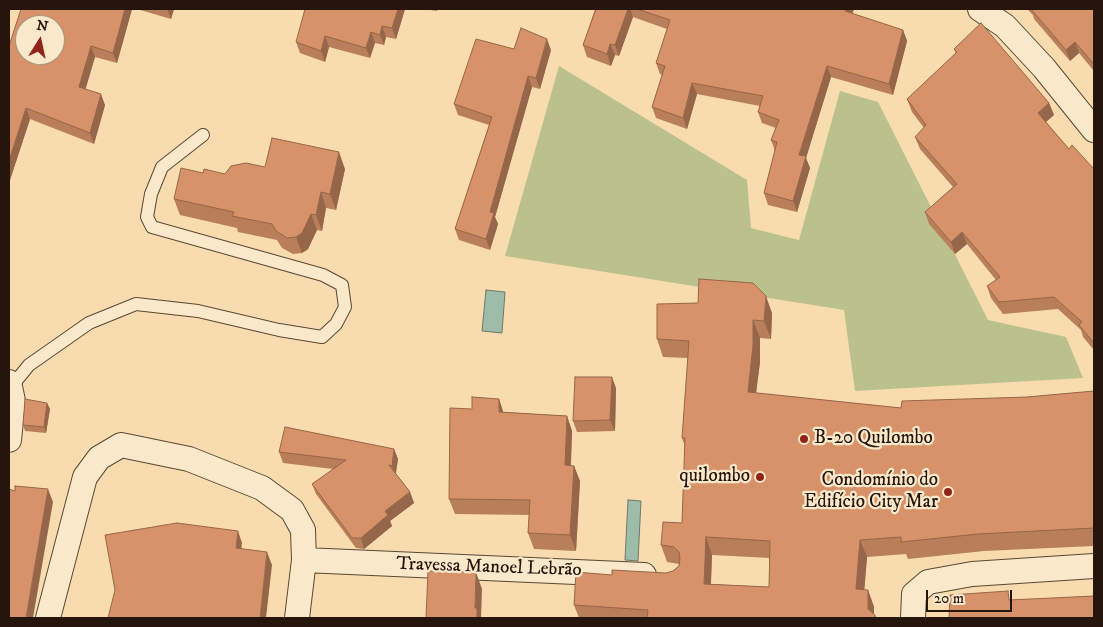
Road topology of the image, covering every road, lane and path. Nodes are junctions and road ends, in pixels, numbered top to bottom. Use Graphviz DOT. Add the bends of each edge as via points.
graph roads {
  1 [pos="980,9"];
  2 [pos="1094,130"];
  3 [pos="203,135"];
  4 [pos="10,384"];
  5 [pos="9,440"];
  6 [pos="304,560"];
  7 [pos="1094,566"];
  8 [pos="665,576"];
  9 [pos="48,618"];
  10 [pos="297,618"];
  11 [pos="913,618"];
  1 -- 2 [label="street" via="1005,26"];
  3 -- 4 [label="lane" via="162,167 151,194 147,217 152,228 323,276 342,285 345,307 336,324 322,336 279,330 198,311 136,304 89,323 29,365"];
  4 -- 5 [label="street" via="13,402"];
  6 -- 8 [label="street, Travessa Manoel Lebrão"];
  6 -- 9 [label="street" via="303,530 292,510 262,488 188,459 121,445 100,458 85,477"];
  6 -- 10 [label="street"];
  7 -- 11 [label="street" via="972,574 928,582 914,594"];
}
